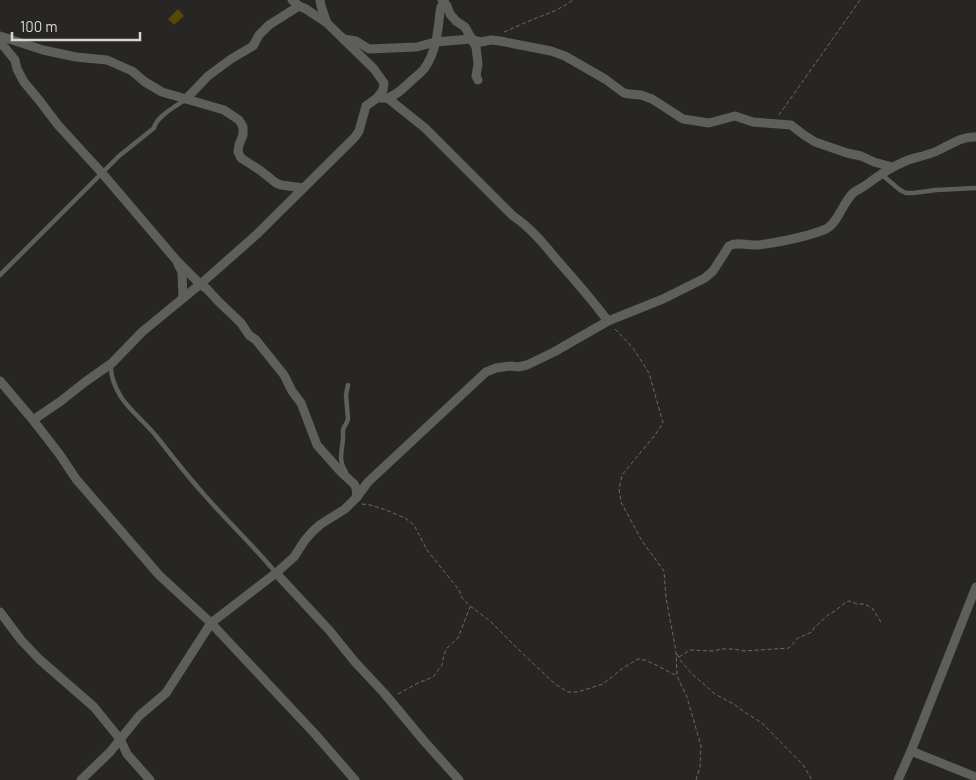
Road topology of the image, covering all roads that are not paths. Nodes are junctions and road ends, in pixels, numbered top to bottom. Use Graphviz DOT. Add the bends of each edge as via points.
graph roads {
  1 [pos="320,0"];
  2 [pos="443,2"];
  3 [pos="295,3"];
  4 [pos="327,23"];
  5 [pos="0,36"];
  6 [pos="344,39"];
  7 [pos="473,41"];
  8 [pos="0,42"];
  9 [pos="436,42"];
  10 [pos="478,80"];
  11 [pos="377,98"];
  12 [pos="387,98"];
  13 [pos="186,99"];
  14 [pos="976,137"];
  15 [pos="892,167"];
  16 [pos="102,173"];
  17 [pos="881,174"];
  18 [pos="303,188"];
  19 [pos="976,188"];
  20 [pos="177,261"];
  21 [pos="0,275"];
  22 [pos="200,284"];
  23 [pos="183,298"];
  24 [pos="608,321"];
  25 [pos="112,363"];
  26 [pos="0,381"];
  27 [pos="348,385"];
  28 [pos="34,420"];
  29 [pos="350,480"];
  30 [pos="353,500"];
  31 [pos="276,573"];
  32 [pos="976,586"];
  33 [pos="0,612"];
  34 [pos="211,623"];
  35 [pos="120,738"];
  36 [pos="110,752"];
  37 [pos="911,752"];
  38 [pos="127,754"];
  39 [pos="976,777"];
  40 [pos="81,780"];
  41 [pos="150,780"];
  42 [pos="355,780"];
  43 [pos="459,780"];
  44 [pos="898,780"];
  1 -- 4 [label="street"];
  2 -- 7 [label="street"];
  2 -- 9 [label="street"];
  3 -- 4 [label="street"];
  3 -- 13 [label="street" via="259,34 253,46 208,76"];
  4 -- 6 [label="street"];
  5 -- 13 [label="street" via="43,50 107,60 132,71 162,92"];
  6 -- 9 [label="street" via="356,41 369,49 417,47"];
  6 -- 11 [label="street" via="384,83"];
  7 -- 9 [label="street"];
  7 -- 10 [label="street" via="478,55"];
  7 -- 15 [label="street" via="500,41 551,51 624,92 652,99 682,119 709,123 735,116 753,122 791,125 814,142"];
  8 -- 16 [label="street" via="15,60 24,82"];
  9 -- 12 [label="street" via="424,69 397,94"];
  11 -- 12 [label="street"];
  11 -- 18 [label="street" via="366,106 355,137"];
  12 -- 24 [label="street" via="425,128 513,216 522,221"];
  13 -- 16 [label="lane" via="160,117 154,128"];
  13 -- 18 [label="street" via="233,115 244,128 238,152 241,158 276,183"];
  14 -- 15 [label="street" via="961,139"];
  15 -- 17 [label="street"];
  16 -- 20 [label="street"];
  16 -- 21 [label="lane"];
  17 -- 19 [label="lane" via="906,193"];
  17 -- 24 [label="street" via="853,194 832,225 811,234 769,243 733,244 705,278"];
  18 -- 22 [label="street"];
  20 -- 22 [label="street"];
  20 -- 23 [label="street" via="182,272"];
  22 -- 23 [label="street"];
  22 -- 29 [label="street" via="241,323 284,375 301,403 317,445"];
  23 -- 25 [label="street" via="142,332"];
  24 -- 30 [label="street" via="527,365 486,372 368,482"];
  25 -- 28 [label="street"];
  25 -- 31 [label="lane" via="112,375 126,404"];
  26 -- 28 [label="street"];
  27 -- 29 [label="lane" via="348,419 342,431 340,459"];
  28 -- 34 [label="street" via="76,479 159,575"];
  29 -- 30 [label="street" via="356,488"];
  30 -- 31 [label="street" via="313,531 294,557"];
  31 -- 34 [label="street"];
  31 -- 43 [label="street"];
  32 -- 37 [label="street"];
  33 -- 35 [label="street" via="39,659 94,707"];
  34 -- 35 [label="street" via="166,693"];
  34 -- 42 [label="street"];
  35 -- 36 [label="street"];
  35 -- 38 [label="street"];
  36 -- 38 [label="street"];
  36 -- 40 [label="street"];
  37 -- 39 [label="street"];
  37 -- 44 [label="street"];
  38 -- 41 [label="street"];
}
